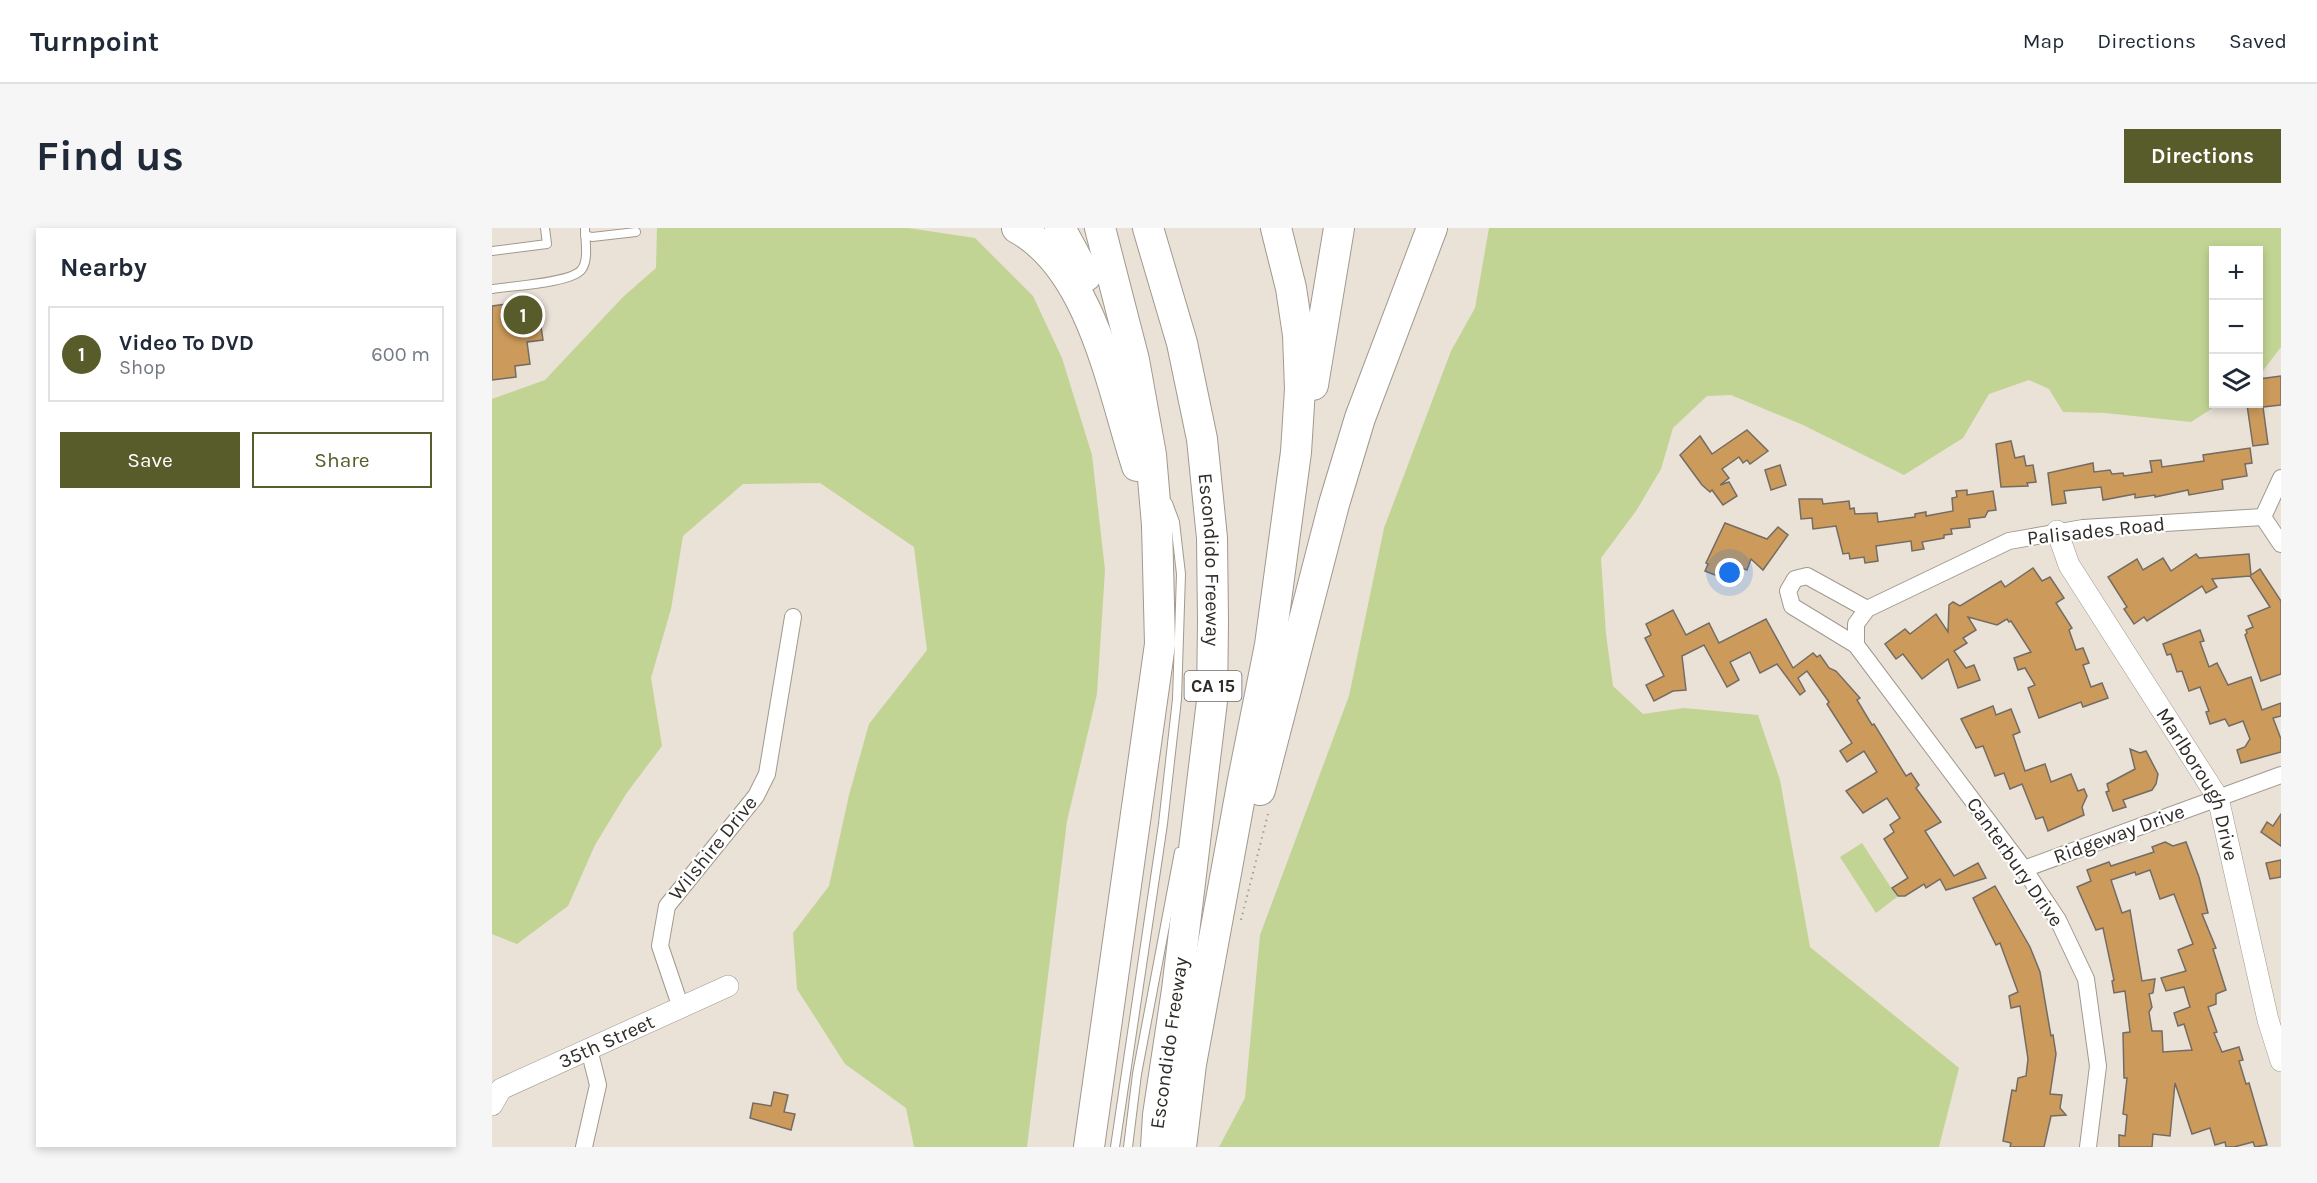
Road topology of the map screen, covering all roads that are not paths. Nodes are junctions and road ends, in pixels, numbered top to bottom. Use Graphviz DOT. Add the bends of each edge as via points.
graph roads {
  1 [pos="545,228"];
  2 [pos="1017,228"];
  3 [pos="1060,228"];
  4 [pos="1100,228"];
  5 [pos="1148,228"];
  6 [pos="1276,228"];
  7 [pos="1339,228"];
  8 [pos="1432,228"];
  9 [pos="585,232"];
  10 [pos="636,232"];
  11 [pos="492,251"];
  12 [pos="492,288"];
  13 [pos="1125,428"];
  14 [pos="1296,452"];
  15 [pos="1151,455"];
  16 [pos="2281,478"];
  17 [pos="2263,517"];
  18 [pos="1157,525"];
  19 [pos="2057,531"];
  20 [pos="2281,544"];
  21 [pos="1867,609"];
  22 [pos="793,617"];
  23 [pos="1856,645"];
  24 [pos="2281,775"];
  25 [pos="2218,798"];
  26 [pos="1181,840"];
  27 [pos="2024,869"];
  28 [pos="1215,937"];
  29 [pos="728,986"];
  30 [pos="681,1008"];
  31 [pos="589,1049"];
  32 [pos="2281,1061"];
  33 [pos="492,1105"];
  34 [pos="584,1147"];
  35 [pos="1089,1147"];
  36 [pos="1115,1147"];
  37 [pos="1128,1147"];
  38 [pos="1156,1147"];
  39 [pos="1181,1147"];
  40 [pos="2088,1147"];
  1 -- 11 [label="lane" via="547,244"];
  2 -- 13 [label="highway" via="1035,238 1069,276 1091,324"];
  3 -- 13 [label="highway" via="1091,285 1104,320 1114,353"];
  4 -- 15 [label="highway, CA 15" via="1134,360"];
  5 -- 38 [label="highway, Escondido Freeway / CA 15" via="1182,343 1202,439 1212,538 1208,633 1212,701"];
  6 -- 14 [label="highway" via="1292,288 1298,336"];
  7 -- 14 [label="highway" via="1311,394"];
  8 -- 28 [label="highway" via="1340,483 1234,885"];
  9 -- 10 [label="lane" via="592,237"];
  9 -- 12 [label="lane" via="583,268 572,278"];
  13 -- 18 [label="highway"];
  14 -- 28 [label="highway" via="1270,645"];
  15 -- 18 [label="highway, CA 15"];
  15 -- 36 [label="lane" via="1175,522 1181,574 1178,689 1163,824"];
  16 -- 17 [label="street"];
  17 -- 19 [label="street, Palisades Road"];
  17 -- 20 [label="street"];
  18 -- 35 [label="highway, CA 15" via="1160,645"];
  19 -- 21 [label="street, Palisades Road" via="2009,541"];
  19 -- 25 [label="street, Marlborough Drive" via="2069,566"];
  21 -- 23 [label="street" via="1856,624"];
  21 -- 23 [label="street" via="1807,576 1795,579 1788,591 1792,606"];
  22 -- 30 [label="street, Wilshire Drive" via="766,774 756,796 667,906 660,946"];
  23 -- 27 [label="street, Canterbury Drive"];
  24 -- 25 [label="street, Ridgeway Drive"];
  25 -- 27 [label="street, Ridgeway Drive"];
  25 -- 32 [label="street, Marlborough Drive" via="2268,1020"];
  26 -- 37 [label="lane" via="1137,1074"];
  27 -- 40 [label="street, Canterbury Drive" via="2058,920 2086,979 2098,1066"];
  28 -- 39 [label="highway" via="1191,1064"];
  29 -- 30 [label="street, 35th Street"];
  30 -- 31 [label="street, 35th Street"];
  31 -- 33 [label="street, 35th Street" via="501,1089"];
  31 -- 34 [label="street" via="598,1085"];
}
